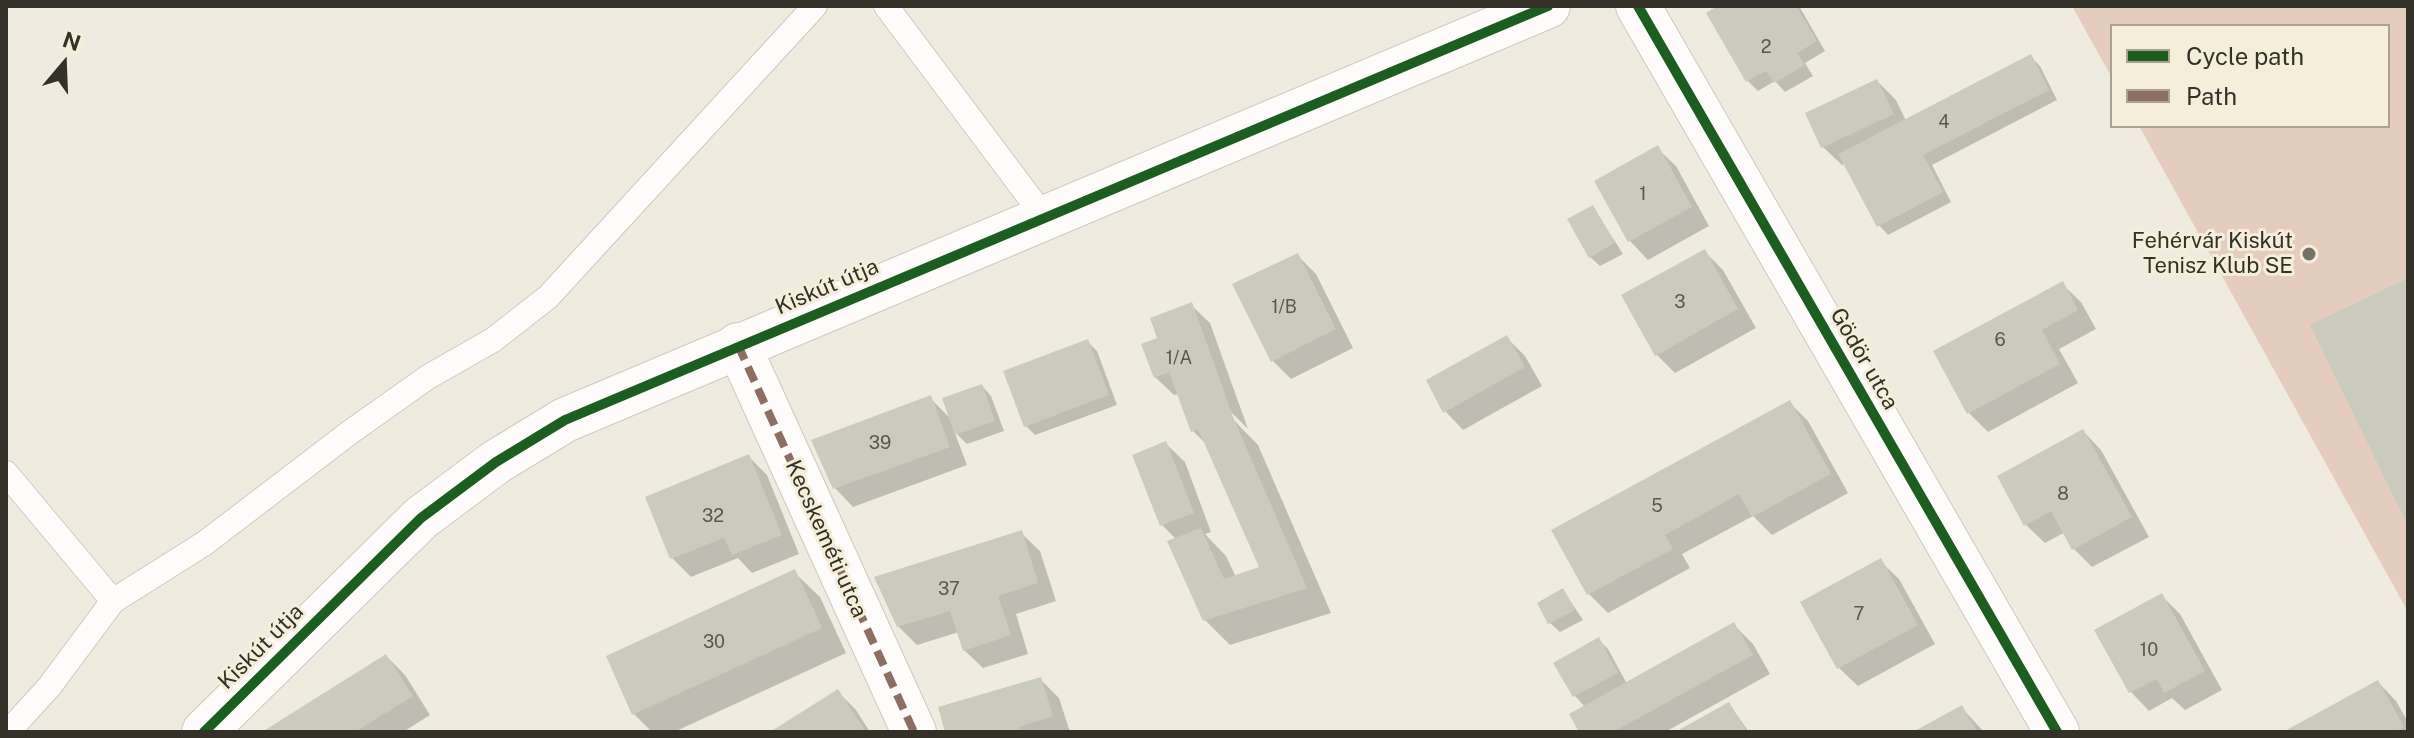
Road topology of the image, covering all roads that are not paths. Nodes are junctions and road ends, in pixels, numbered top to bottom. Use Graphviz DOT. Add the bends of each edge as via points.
graph roads {
  1 [pos="815,6"];
  2 [pos="886,6"];
  3 [pos="1548,6"];
  4 [pos="1638,6"];
  5 [pos="1045,218"];
  6 [pos="738,345"];
  7 [pos="6,473"];
  8 [pos="113,601"];
  9 [pos="8,732"];
  10 [pos="204,732"];
  11 [pos="914,732"];
  12 [pos="2057,732"];
  1 -- 8 [label="lane" via="548,297 493,340 428,377 349,433 205,543"];
  2 -- 5 [label="lane"];
  3 -- 5 [label="street, Kiskút útja"];
  4 -- 12 [label="street, Gödör utca"];
  5 -- 6 [label="street, Kiskút útja"];
  6 -- 10 [label="street, Kiskút útja" via="565,420 496,462 421,518"];
  6 -- 11 [label="street, Kecskeméti utca"];
  7 -- 8 [label="lane"];
  8 -- 9 [label="lane"];
}
